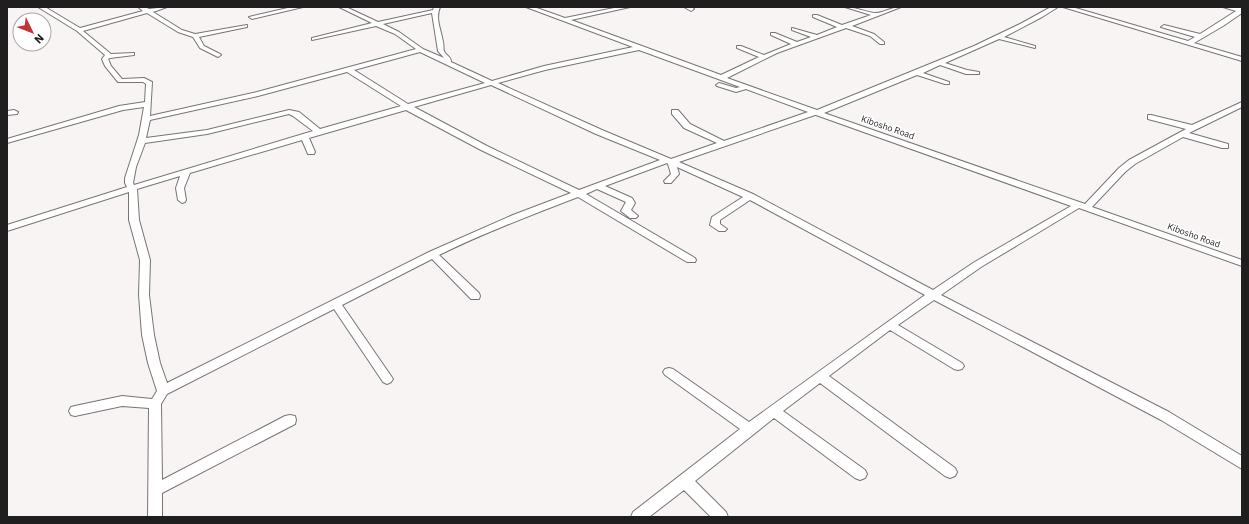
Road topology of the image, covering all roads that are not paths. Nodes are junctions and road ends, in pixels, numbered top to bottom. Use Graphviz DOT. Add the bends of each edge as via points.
graph roads {
  1 [pos="41,7"];
  2 [pos="141,7"];
  3 [pos="164,7"];
  4 [pos="300,7"];
  5 [pos="342,7"];
  6 [pos="529,7"];
  7 [pos="627,7"];
  8 [pos="848,7"];
  9 [pos="898,7"];
  10 [pos="1055,7"];
  11 [pos="1066,7"];
  12 [pos="1226,7"];
  13 [pos="436,9"];
  14 [pos="147,11"];
  15 [pos="1104,11"];
  16 [pos="1241,12"];
  17 [pos="1090,14"];
  18 [pos="877,15"];
  19 [pos="815,16"];
  20 [pos="252,17"];
  21 [pos="1126,17"];
  22 [pos="564,20"];
  23 [pos="377,24"];
  24 [pos="1122,24"];
  25 [pos="246,26"];
  26 [pos="844,27"];
  27 [pos="1164,27"];
  28 [pos="794,29"];
  29 [pos="78,30"];
  30 [pos="773,34"];
  31 [pos="195,36"];
  32 [pos="1199,36"];
  33 [pos="818,37"];
  34 [pos="998,37"];
  35 [pos="314,39"];
  36 [pos="882,43"];
  37 [pos="1189,43"];
  38 [pos="797,44"];
  39 [pos="1033,46"];
  40 [pos="639,48"];
  41 [pos="739,48"];
  42 [pos="421,50"];
  43 [pos="132,54"];
  44 [pos="109,55"];
  45 [pos="218,55"];
  46 [pos="764,56"];
  47 [pos="1242,59"];
  48 [pos="448,62"];
  49 [pos="939,63"];
  50 [pos="349,70"];
  51 [pos="917,73"];
  52 [pos="977,73"];
  53 [pos="720,81"];
  54 [pos="492,83"];
  55 [pos="947,83"];
  56 [pos="148,104"];
  57 [pos="1242,104"];
  58 [pos="409,108"];
  59 [pos="675,112"];
  60 [pos="816,112"];
  61 [pos="1151,117"];
  62 [pos="145,119"];
  63 [pos="1193,128"];
  64 [pos="318,132"];
  65 [pos="1183,134"];
  66 [pos="304,136"];
  67 [pos="7,141"];
  68 [pos="142,142"];
  69 [pos="723,143"];
  70 [pos="1225,146"];
  71 [pos="311,152"];
  72 [pos="670,161"];
  73 [pos="186,170"];
  74 [pos="668,180"];
  75 [pos="597,186"];
  76 [pos="133,188"];
  77 [pos="578,193"];
  78 [pos="750,196"];
  79 [pos="182,200"];
  80 [pos="1082,206"];
  81 [pos="633,216"];
  82 [pos="7,228"];
  83 [pos="722,229"];
  84 [pos="432,254"];
  85 [pos="690,260"];
  86 [pos="1242,263"];
  87 [pos="933,295"];
  88 [pos="475,296"];
  89 [pos="336,304"];
  90 [pos="890,325"];
  91 [pos="958,366"];
  92 [pos="669,372"];
  93 [pos="821,377"];
  94 [pos="387,380"];
  95 [pos="163,391"];
  96 [pos="155,404"];
  97 [pos="773,410"];
  98 [pos="75,411"];
  99 [pos="290,420"];
  100 [pos="749,429"];
  101 [pos="1242,463"];
  102 [pos="950,472"];
  103 [pos="860,474"];
  104 [pos="685,481"];
  105 [pos="155,490"];
  106 [pos="155,517"];
  107 [pos="638,517"];
  108 [pos="721,517"];
  1 -- 29 [label="street"];
  2 -- 14 [label="street"];
  3 -- 14 [label="street"];
  4 -- 20 [label="street"];
  5 -- 23 [label="street"];
  6 -- 22 [label="street, Kibosho Road"];
  7 -- 22 [label="street"];
  8 -- 18 [label="street"];
  9 -- 18 [label="street"];
  10 -- 34 [label="street"];
  11 -- 17 [label="street"];
  12 -- 16 [label="street"];
  13 -- 23 [label="street"];
  13 -- 48 [label="street" via="441,51"];
  14 -- 29 [label="street"];
  14 -- 31 [label="street" via="180,31"];
  15 -- 17 [label="street"];
  16 -- 32 [label="street"];
  17 -- 24 [label="street"];
  18 -- 26 [label="street"];
  19 -- 26 [label="street"];
  21 -- 24 [label="street" via="1120,20"];
  22 -- 40 [label="street, Kibosho Road"];
  23 -- 35 [label="street"];
  23 -- 42 [label="street" via="397,33"];
  24 -- 37 [label="street"];
  25 -- 31 [label="street"];
  26 -- 33 [label="street"];
  26 -- 36 [label="street" via="872,35"];
  27 -- 32 [label="street"];
  28 -- 33 [label="street"];
  29 -- 44 [label="street"];
  30 -- 38 [label="street"];
  31 -- 45 [label="street" via="202,47"];
  32 -- 37 [label="street"];
  33 -- 38 [label="street"];
  34 -- 39 [label="street"];
  34 -- 49 [label="street"];
  37 -- 47 [label="street"];
  38 -- 46 [label="street"];
  40 -- 53 [label="street, Kibosho Road"];
  40 -- 54 [label="street" via="565,63"];
  41 -- 46 [label="street"];
  42 -- 48 [label="street"];
  42 -- 50 [label="street"];
  43 -- 44 [label="street"];
  44 -- 56 [label="street" via="105,59 120,81 144,80 150,83"];
  46 -- 53 [label="street"];
  48 -- 54 [label="street"];
  49 -- 51 [label="street"];
  49 -- 52 [label="street"];
  50 -- 58 [label="street"];
  50 -- 62 [label="street" via="258,94"];
  51 -- 55 [label="street"];
  51 -- 60 [label="street" via="862,97"];
  53 -- 60 [label="street, Kibosho Road" via="751,88"];
  54 -- 58 [label="street"];
  54 -- 72 [label="street"];
  56 -- 62 [label="street"];
  56 -- 67 [label="street" via="116,110"];
  57 -- 63 [label="street"];
  58 -- 64 [label="street"];
  58 -- 77 [label="street" via="484,148"];
  59 -- 69 [label="street" via="687,126"];
  60 -- 69 [label="street"];
  60 -- 80 [label="street, Kibosho Road"];
  61 -- 63 [label="street"];
  62 -- 68 [label="street"];
  63 -- 65 [label="street"];
  64 -- 66 [label="street"];
  64 -- 68 [label="street" via="296,114 289,112 207,132"];
  65 -- 70 [label="street"];
  65 -- 80 [label="street" via="1132,162"];
  66 -- 71 [label="street"];
  66 -- 73 [label="street"];
  68 -- 76 [label="street" via="130,178 129,184"];
  69 -- 72 [label="street"];
  72 -- 74 [label="street" via="675,174"];
  72 -- 75 [label="street"];
  72 -- 78 [label="street"];
  73 -- 76 [label="street"];
  73 -- 79 [label="street" via="180,188"];
  75 -- 77 [label="street"];
  75 -- 81 [label="street" via="628,200 631,203 626,211"];
  76 -- 82 [label="street"];
  76 -- 95 [label="street" via="134,220 145,260 144,295 148,335"];
  77 -- 84 [label="street"];
  77 -- 85 [label="street"];
  78 -- 83 [label="street" via="715,219 715,225"];
  78 -- 87 [label="street"];
  80 -- 86 [label="street, Kibosho Road"];
  80 -- 87 [label="street" via="977,265"];
  84 -- 88 [label="street"];
  84 -- 89 [label="street"];
  87 -- 90 [label="street"];
  87 -- 101 [label="street" via="1165,416"];
  89 -- 94 [label="street"];
  89 -- 95 [label="street"];
  90 -- 91 [label="street"];
  90 -- 93 [label="street"];
  92 -- 100 [label="street"];
  93 -- 97 [label="street"];
  93 -- 102 [label="street"];
  95 -- 96 [label="street"];
  96 -- 98 [label="street" via="122,401"];
  96 -- 105 [label="street"];
  97 -- 100 [label="street"];
  97 -- 103 [label="street"];
  99 -- 105 [label="street"];
  100 -- 104 [label="street"];
  104 -- 107 [label="street"];
  104 -- 108 [label="street"];
  105 -- 106 [label="street"];
}
